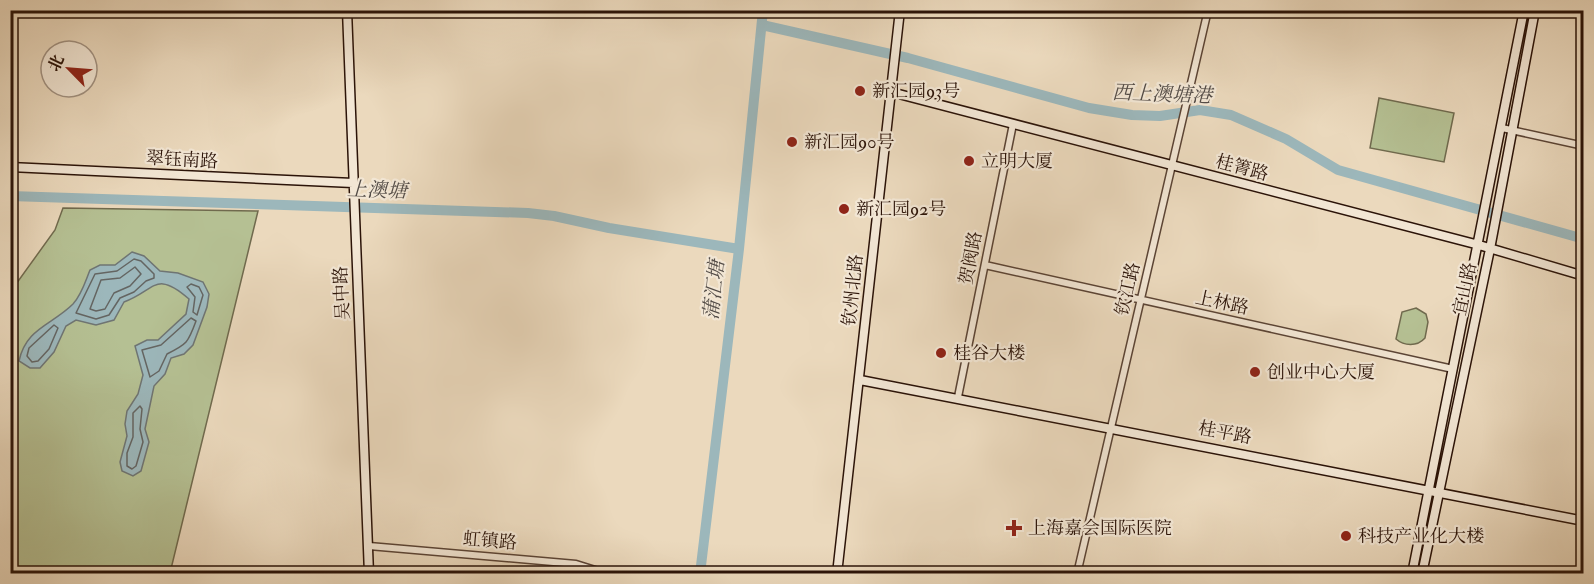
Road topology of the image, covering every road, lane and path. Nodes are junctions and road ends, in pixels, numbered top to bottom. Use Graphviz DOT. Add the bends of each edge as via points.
graph roads {
  1 [pos="348,10"];
  2 [pos="900,10"];
  3 [pos="1208,10"];
  4 [pos="1524,10"];
  5 [pos="1535,10"];
  6 [pos="891,92"];
  7 [pos="1013,124"];
  8 [pos="1507,129"];
  9 [pos="1584,146"];
  10 [pos="1172,166"];
  11 [pos="10,167"];
  12 [pos="353,183"];
  13 [pos="1479,244"];
  14 [pos="1490,249"];
  15 [pos="985,265"];
  16 [pos="1584,276"];
  17 [pos="1141,301"];
  18 [pos="1454,369"];
  19 [pos="860,380"];
  20 [pos="958,398"];
  21 [pos="1112,428"];
  22 [pos="1430,490"];
  23 [pos="1440,492"];
  24 [pos="1584,520"];
  25 [pos="369,546"];
  26 [pos="369,573"];
  27 [pos="608,573"];
  28 [pos="837,573"];
  29 [pos="1077,573"];
  30 [pos="1412,573"];
  31 [pos="1422,573"];
  1 -- 12 [label="street, 吴中路"];
  2 -- 6 [label="street, 钦州北路"];
  3 -- 10 [label="street, 钦江路"];
  4 -- 8 [label="street, 宜山路"];
  5 -- 8 [label="street, 宜山路"];
  6 -- 7 [label="street, 桂箐路"];
  6 -- 19 [label="street, 钦州北路"];
  7 -- 10 [label="street, 桂箐路"];
  7 -- 15 [label="street, 贺阀路"];
  8 -- 9 [label="street"];
  8 -- 13 [label="street, 宜山路"];
  8 -- 14 [label="street, 宜山路"];
  10 -- 13 [label="street, 桂箐路"];
  10 -- 17 [label="street, 钦江路"];
  11 -- 12 [label="street, 翠钰南路"];
  12 -- 25 [label="street, 吴中路"];
  13 -- 14 [label="street, 桂箐路"];
  13 -- 18 [label="street, 宜山路"];
  14 -- 16 [label="street, 桂箐路"];
  14 -- 23 [label="street, 宜山路"];
  15 -- 17 [label="street, 上林路"];
  15 -- 20 [label="street, 贺阀路"];
  17 -- 18 [label="street, 上林路"];
  17 -- 21 [label="street, 钦江路"];
  18 -- 22 [label="street, 宜山路"];
  19 -- 20 [label="street, 桂平路"];
  19 -- 28 [label="street, 钦州北路"];
  20 -- 21 [label="street, 桂平路"];
  21 -- 22 [label="street, 桂平路"];
  21 -- 29 [label="street, 钦江路"];
  22 -- 23 [label="street, 桂平路"];
  22 -- 30 [label="street, 宜山路"];
  23 -- 24 [label="street, 桂平路"];
  23 -- 31 [label="street, 宜山路"];
  25 -- 26 [label="street, 吴中路"];
  25 -- 27 [label="street, 虹镇路" via="576,564"];
}
